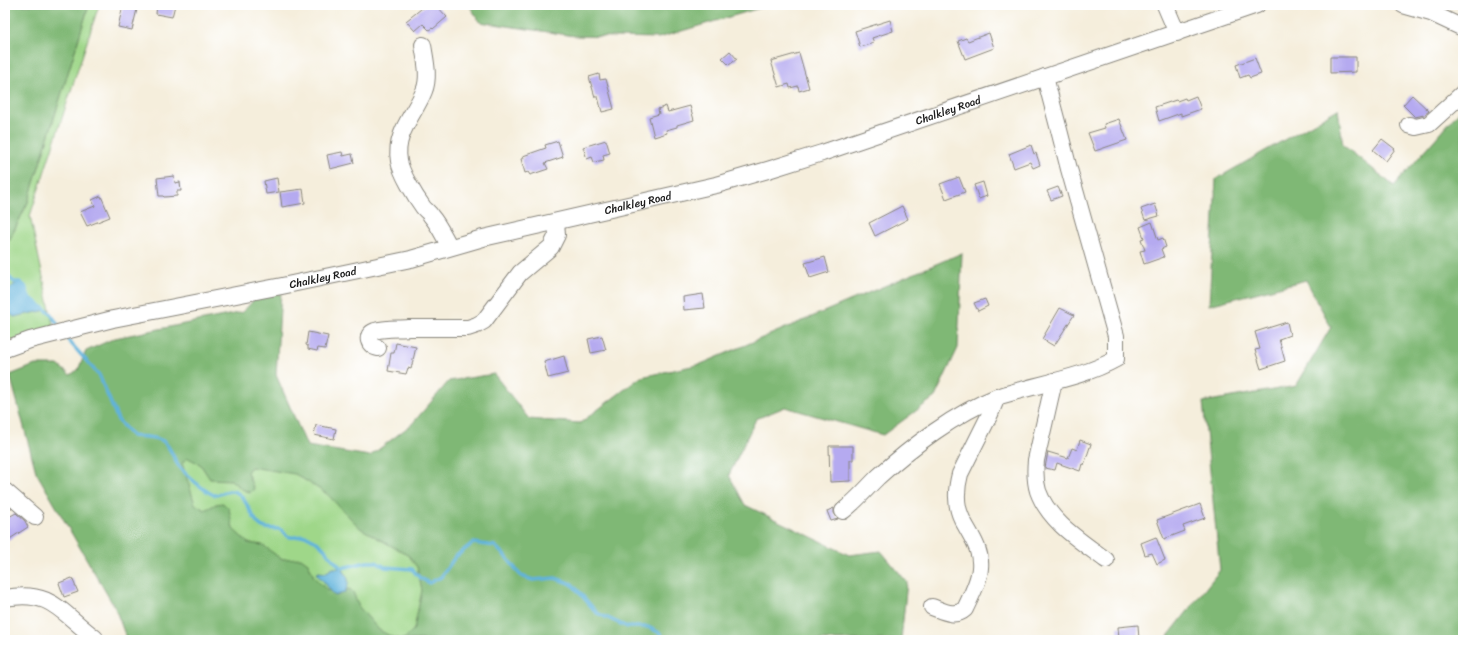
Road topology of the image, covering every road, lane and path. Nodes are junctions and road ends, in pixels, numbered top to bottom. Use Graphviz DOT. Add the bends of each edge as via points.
graph roads {
  1 [pos="1165,5"];
  2 [pos="1257,5"];
  3 [pos="1403,5"];
  4 [pos="1463,28"];
  5 [pos="1177,33"];
  6 [pos="423,45"];
  7 [pos="1045,77"];
  8 [pos="1463,93"];
  9 [pos="1409,126"];
  10 [pos="556,222"];
  11 [pos="450,247"];
  12 [pos="378,348"];
  13 [pos="5,349"];
  14 [pos="1054,381"];
  15 [pos="997,397"];
  16 [pos="5,491"];
  17 [pos="843,511"];
  18 [pos="35,517"];
  19 [pos="1106,560"];
  20 [pos="5,598"];
  21 [pos="932,607"];
  22 [pos="95,638"];
  1 -- 5 [label="street"];
  2 -- 5 [label="street, Chalkley Road"];
  3 -- 4 [label="street" via="1431,13"];
  5 -- 7 [label="street, Chalkley Road"];
  6 -- 11 [label="street" via="427,80 425,90 400,138 399,161 423,208 432,216"];
  7 -- 10 [label="street, Chalkley Road" via="771,169 696,190"];
  7 -- 14 [label="street" via="1068,169 1116,336 1117,348 1116,359 1104,366"];
  8 -- 9 [label="street" via="1429,124"];
  10 -- 11 [label="street, Chalkley Road"];
  10 -- 12 [label="street" via="557,235 551,247 520,273 484,321 468,328 392,329 373,332 368,340"];
  11 -- 13 [label="street, Chalkley Road" via="376,267 112,319"];
  14 -- 15 [label="street"];
  14 -- 19 [label="street" via="1036,460 1038,490 1044,504 1057,521"];
  15 -- 17 [label="street" via="973,408 919,442"];
  15 -- 21 [label="street" via="957,483 956,496 961,518 980,557 979,576 961,613 955,614"];
  16 -- 18 [label="street"];
  20 -- 22 [label="street" via="19,595 44,598 55,604"];
}
